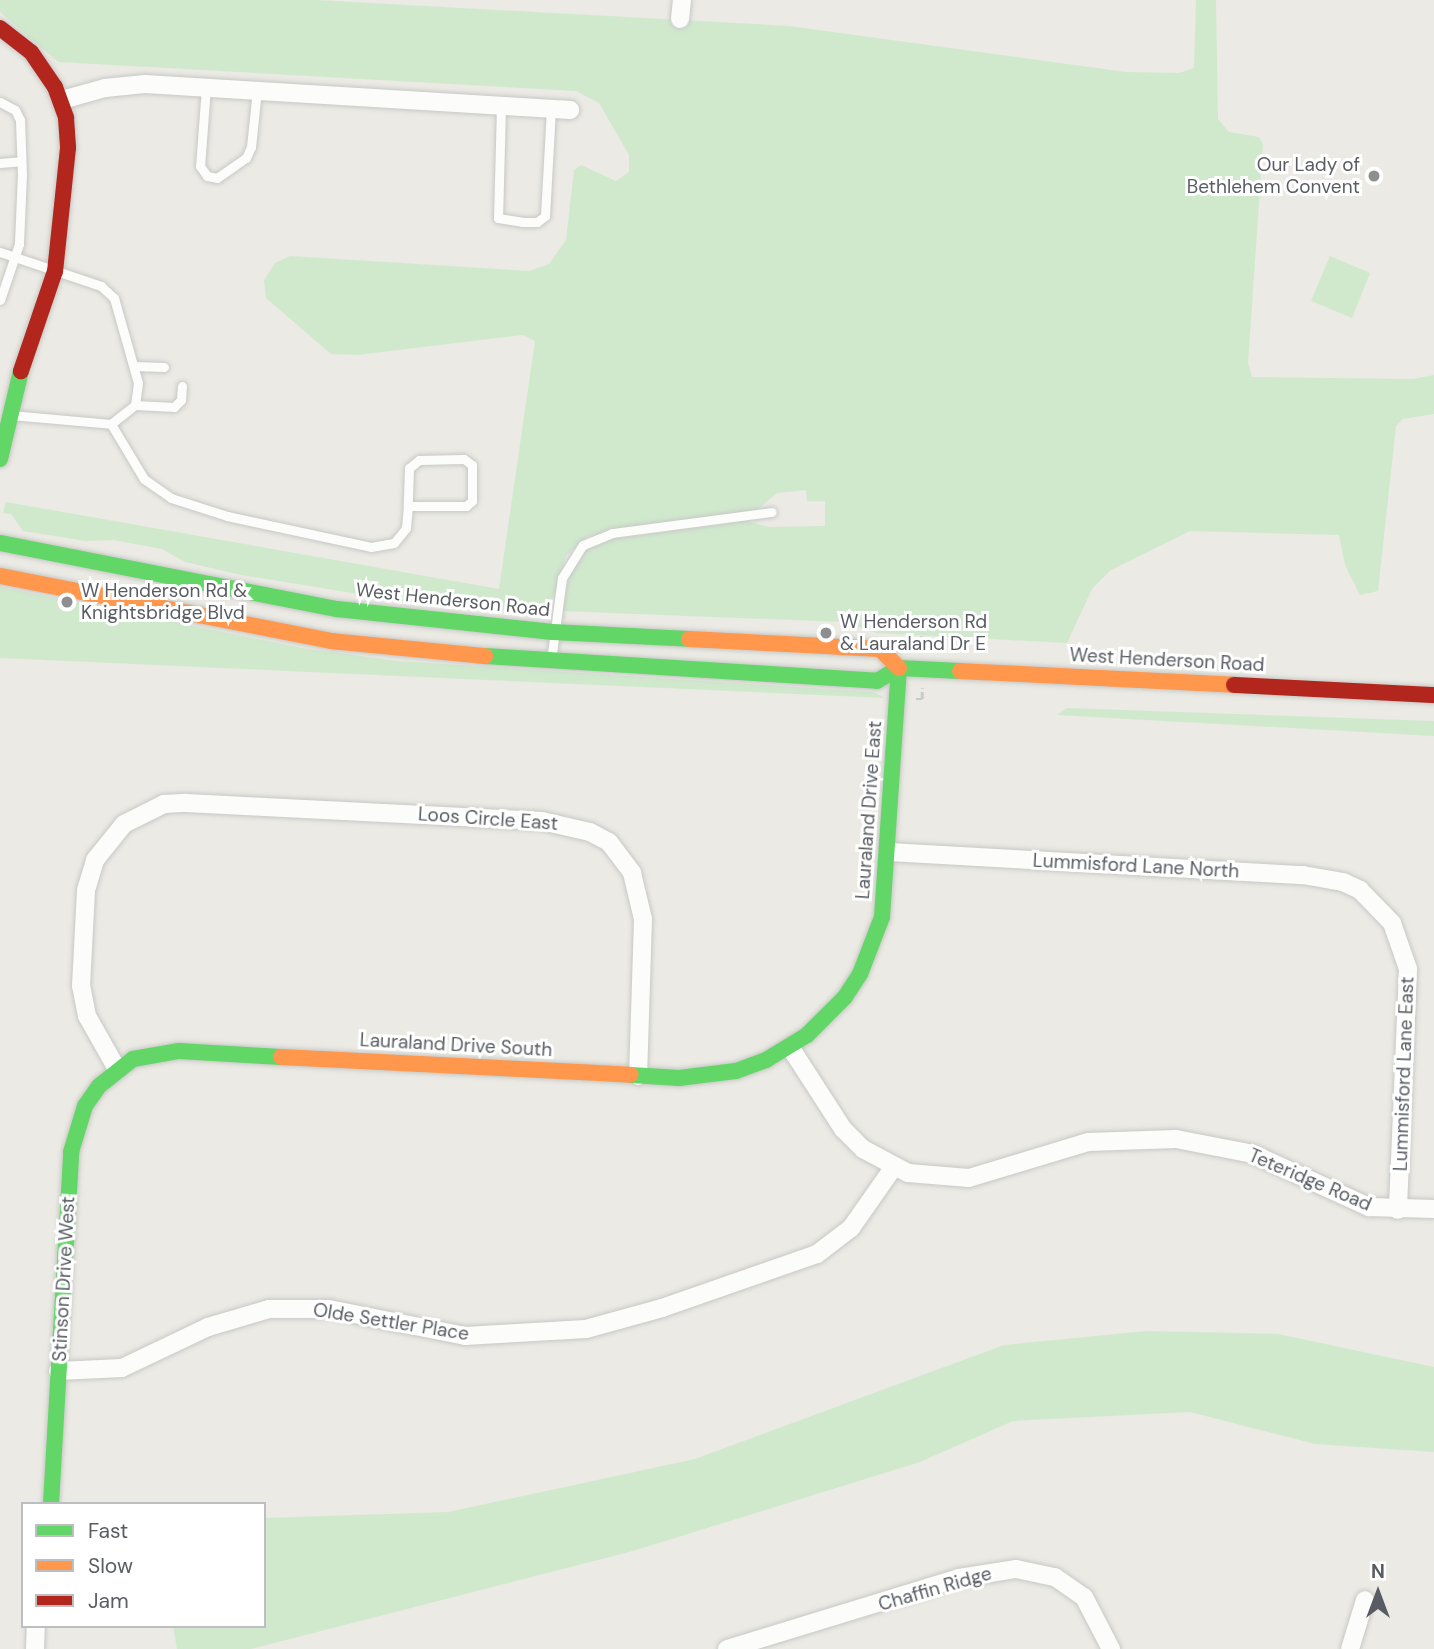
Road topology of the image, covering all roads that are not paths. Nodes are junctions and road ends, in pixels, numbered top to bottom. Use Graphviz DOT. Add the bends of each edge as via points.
graph roads {
  1 [pos="682,0"];
  2 [pos="680,19"];
  3 [pos="0,27"];
  4 [pos="206,87"];
  5 [pos="257,90"];
  6 [pos="62,100"];
  7 [pos="0,102"];
  8 [pos="501,106"];
  9 [pos="561,110"];
  10 [pos="21,161"];
  11 [pos="0,163"];
  12 [pos="0,252"];
  13 [pos="15,258"];
  14 [pos="55,271"];
  15 [pos="0,300"];
  16 [pos="134,366"];
  17 [pos="164,367"];
  18 [pos="182,386"];
  19 [pos="135,405"];
  20 [pos="9,415"];
  21 [pos="111,424"];
  22 [pos="0,459"];
  23 [pos="408,506"];
  24 [pos="772,512"];
  25 [pos="0,543"];
  26 [pos="0,576"];
  27 [pos="553,632"];
  28 [pos="551,662"];
  29 [pos="899,668"];
  30 [pos="1434,695"];
  31 [pos="888,852"];
  32 [pos="1377,903"];
  33 [pos="790,1047"];
  34 [pos="117,1069"];
  35 [pos="638,1076"];
  36 [pos="894,1168"];
  37 [pos="1434,1209"];
  38 [pos="1398,1210"];
  39 [pos="58,1371"];
  40 [pos="51,1502"];
  41 [pos="1365,1600"];
  42 [pos="36,1628"];
  43 [pos="35,1649"];
  44 [pos="727,1649"];
  45 [pos="1111,1649"];
  46 [pos="1350,1649"];
  1 -- 2 [label="street"];
  3 -- 6 [label="main road" via="45,68"];
  4 -- 5 [label="street"];
  4 -- 5 [label="lane" via="201,166 207,176 217,178 246,158"];
  4 -- 6 [label="street" via="145,84 105,88"];
  5 -- 8 [label="street"];
  6 -- 14 [label="main road" via="68,172"];
  7 -- 10 [label="lane" via="15,110 20,120"];
  8 -- 9 [label="street"];
  8 -- 9 [label="lane" via="498,218 537,222 545,216"];
  10 -- 11 [label="lane"];
  10 -- 13 [label="lane"];
  12 -- 13 [label="lane"];
  13 -- 14 [label="lane"];
  13 -- 15 [label="lane"];
  14 -- 16 [label="lane" via="101,286 114,298"];
  14 -- 20 [label="main road"];
  16 -- 17 [label="lane"];
  16 -- 19 [label="lane"];
  18 -- 19 [label="lane" via="181,400 174,407"];
  19 -- 21 [label="lane"];
  20 -- 21 [label="lane"];
  20 -- 22 [label="main road"];
  21 -- 23 [label="lane" via="144,479 171,498 227,516 371,547 394,543 405,528"];
  23 -- 23 [label="lane" via="466,506 472,501 472,465 464,459 419,460 409,468"];
  24 -- 27 [label="lane" via="593,539 573,554 562,578"];
  25 -- 27 [label="main road, West Henderson Road" via="337,609"];
  26 -- 28 [label="main road, West Henderson Road" via="331,641"];
  27 -- 28 [label="lane"];
  27 -- 29 [label="main road, West Henderson Road" via="880,649"];
  28 -- 29 [label="main road, West Henderson Road" via="877,681"];
  29 -- 30 [label="main road, West Henderson Road"];
  29 -- 31 [label="main road, Lauraland Drive East"];
  31 -- 32 [label="street, Lummisford Lane North" via="1303,876 1343,882"];
  31 -- 33 [label="main road, Lauraland Drive East" via="882,917 860,974 827,1017"];
  32 -- 38 [label="street, Lummisford Lane East" via="1404,947 1408,969"];
  33 -- 35 [label="main road, Lauraland Drive South" via="736,1071 708,1077"];
  33 -- 36 [label="street, Teteridge Road" via="843,1129"];
  34 -- 35 [label="main road, Lauraland Drive South" via="152,1053 179,1051"];
  34 -- 35 [label="street, Loos Circle East" via="88,1016 82,986 86,890 95,860 109,840 124,824 164,804 542,821 590,832 609,842 632,873 643,919"];
  34 -- 39 [label="main road, Stinson Drive West" via="85,1106 71,1152"];
  36 -- 38 [label="street, Teteridge Road" via="926,1177 969,1178 1088,1142 1177,1139 1253,1154 1350,1200"];
  36 -- 39 [label="street, Olde Settler Place" via="851,1228 817,1254 586,1329 465,1336 328,1309 269,1309 208,1327 122,1368"];
  37 -- 38 [label="street, Teteridge Road"];
  39 -- 40 [label="main road, Stinson Drive West"];
  41 -- 46 [label="street"];
  42 -- 43 [label="street"];
  44 -- 45 [label="street, Chaffin Ridge" via="969,1576 1016,1569 1055,1577 1083,1597"];
}
